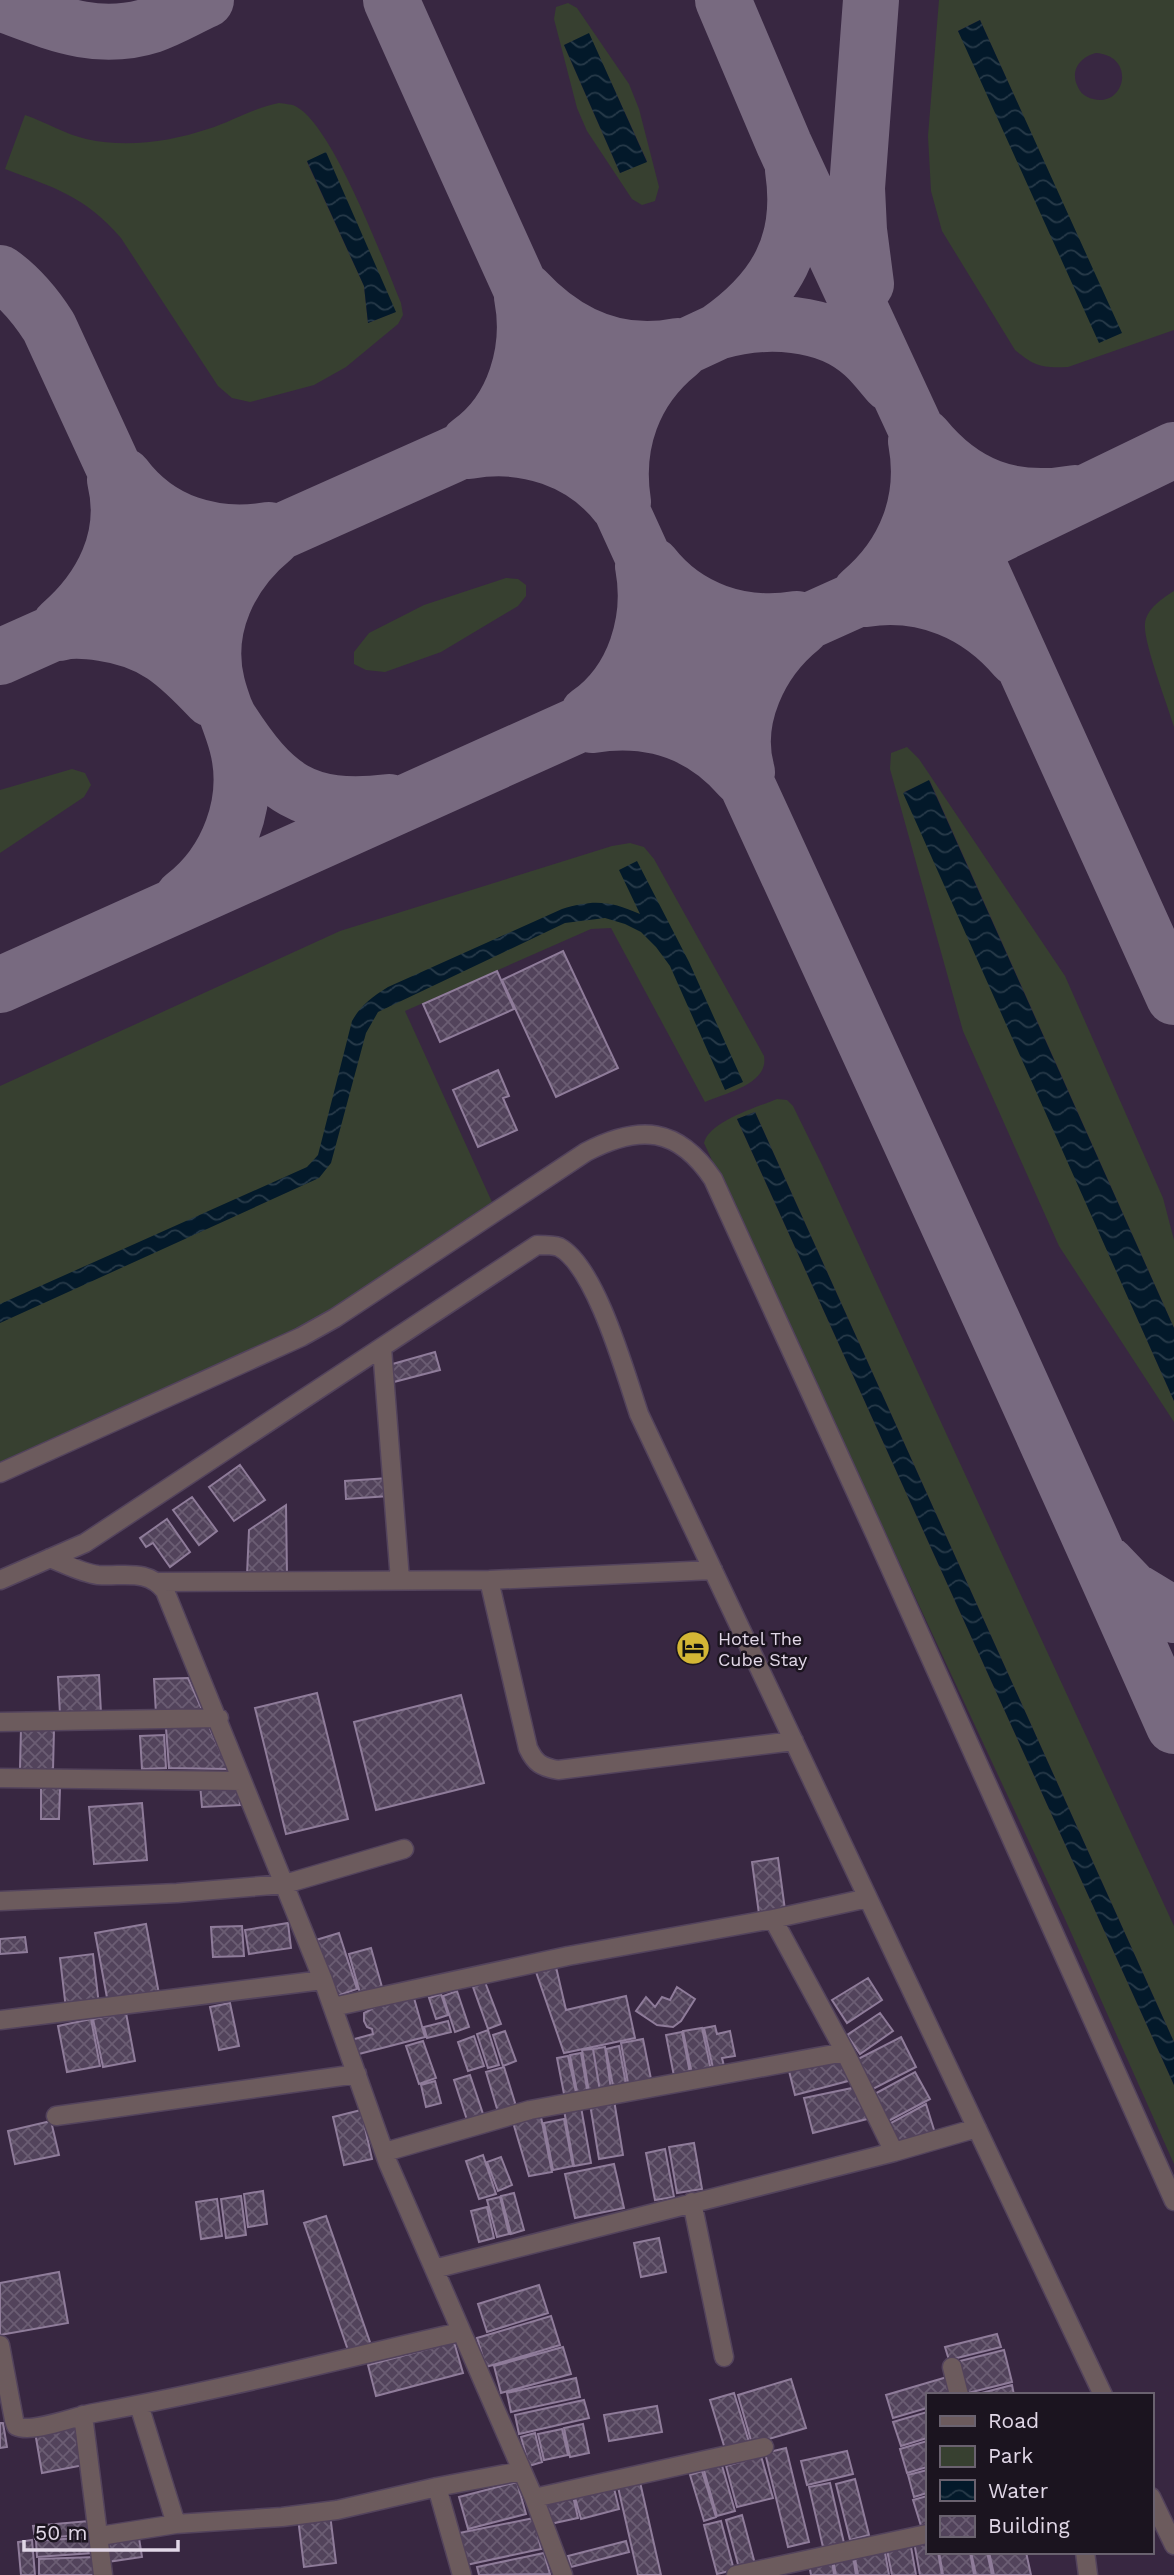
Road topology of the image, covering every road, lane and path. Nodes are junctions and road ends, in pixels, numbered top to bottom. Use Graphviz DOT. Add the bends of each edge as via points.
graph roads {
  1 [pos="382,1348"];
  2 [pos="0,1474"];
  3 [pos="50,1558"];
  4 [pos="713,1570"];
  5 [pos="0,1580"];
  6 [pos="400,1580"];
  7 [pos="489,1580"];
  8 [pos="159,1582"];
  9 [pos="219,1717"];
  10 [pos="0,1722"];
  11 [pos="794,1741"];
  12 [pos="0,1777"];
  13 [pos="242,1780"];
  14 [pos="404,1849"];
  15 [pos="285,1884"];
  16 [pos="868,1898"];
  17 [pos="0,1901"];
  18 [pos="773,1919"];
  19 [pos="323,1980"];
  20 [pos="333,2007"];
  21 [pos="0,2020"];
  22 [pos="845,2052"];
  23 [pos="357,2074"];
  24 [pos="56,2116"];
  25 [pos="977,2128"];
  26 [pos="385,2152"];
  27 [pos="894,2152"];
  28 [pos="692,2202"];
  29 [pos="1174,2202"];
  30 [pos="433,2269"];
  31 [pos="460,2332"];
  32 [pos="0,2345"];
  33 [pos="724,2357"];
  34 [pos="953,2367"];
  35 [pos="959,2393"];
  36 [pos="1102,2393"];
  37 [pos="139,2405"];
  38 [pos="83,2415"];
  39 [pos="764,2447"];
  40 [pos="522,2472"];
  41 [pos="437,2487"];
  42 [pos="534,2498"];
  43 [pos="1153,2501"];
  44 [pos="176,2524"];
  45 [pos="926,2534"];
  46 [pos="100,2536"];
  47 [pos="1174,2545"];
  48 [pos="1085,2554"];
  49 [pos="103,2575"];
  50 [pos="462,2575"];
  51 [pos="563,2575"];
  52 [pos="736,2575"];
  53 [pos="1088,2575"];
  1 -- 3 [label="street" via="85,1543"];
  1 -- 4 [label="street" via="537,1245 559,1247 575,1261 604,1311 639,1414"];
  1 -- 6 [label="street"];
  2 -- 29 [label="street" via="301,1337 608,1141 648,1133 686,1149 713,1179"];
  3 -- 5 [label="street"];
  3 -- 8 [label="street" via="96,1575 140,1575"];
  4 -- 7 [label="street"];
  4 -- 11 [label="street"];
  6 -- 7 [label="street"];
  6 -- 8 [label="street"];
  7 -- 11 [label="street" via="528,1748 543,1768 558,1770"];
  8 -- 9 [label="street"];
  9 -- 10 [label="street"];
  9 -- 13 [label="street"];
  11 -- 16 [label="street"];
  12 -- 13 [label="street"];
  13 -- 15 [label="street"];
  14 -- 15 [label="street"];
  15 -- 17 [label="street"];
  15 -- 19 [label="street"];
  16 -- 18 [label="street"];
  16 -- 25 [label="street"];
  18 -- 20 [label="street" via="568,1956"];
  18 -- 22 [label="street"];
  19 -- 20 [label="street"];
  19 -- 21 [label="street"];
  20 -- 23 [label="street"];
  22 -- 26 [label="street" via="530,2110"];
  22 -- 27 [label="street"];
  23 -- 24 [label="street"];
  23 -- 26 [label="street"];
  25 -- 27 [label="street"];
  25 -- 36 [label="street"];
  26 -- 30 [label="street"];
  27 -- 28 [label="street"];
  28 -- 30 [label="street"];
  28 -- 33 [label="street"];
  30 -- 31 [label="street"];
  31 -- 37 [label="street"];
  31 -- 40 [label="street"];
  32 -- 38 [label="street" via="16,2426 26,2430"];
  34 -- 35 [label="street"];
  37 -- 38 [label="street"];
  37 -- 44 [label="street"];
  38 -- 46 [label="street"];
  39 -- 42 [label="street"];
  40 -- 41 [label="street"];
  40 -- 42 [label="street"];
  41 -- 44 [label="street" via="337,2511"];
  41 -- 50 [label="street"];
  42 -- 51 [label="street"];
  43 -- 47 [label="street"];
  44 -- 46 [label="street"];
  45 -- 52 [label="street"];
  46 -- 49 [label="street"];
  48 -- 53 [label="street"];
}
